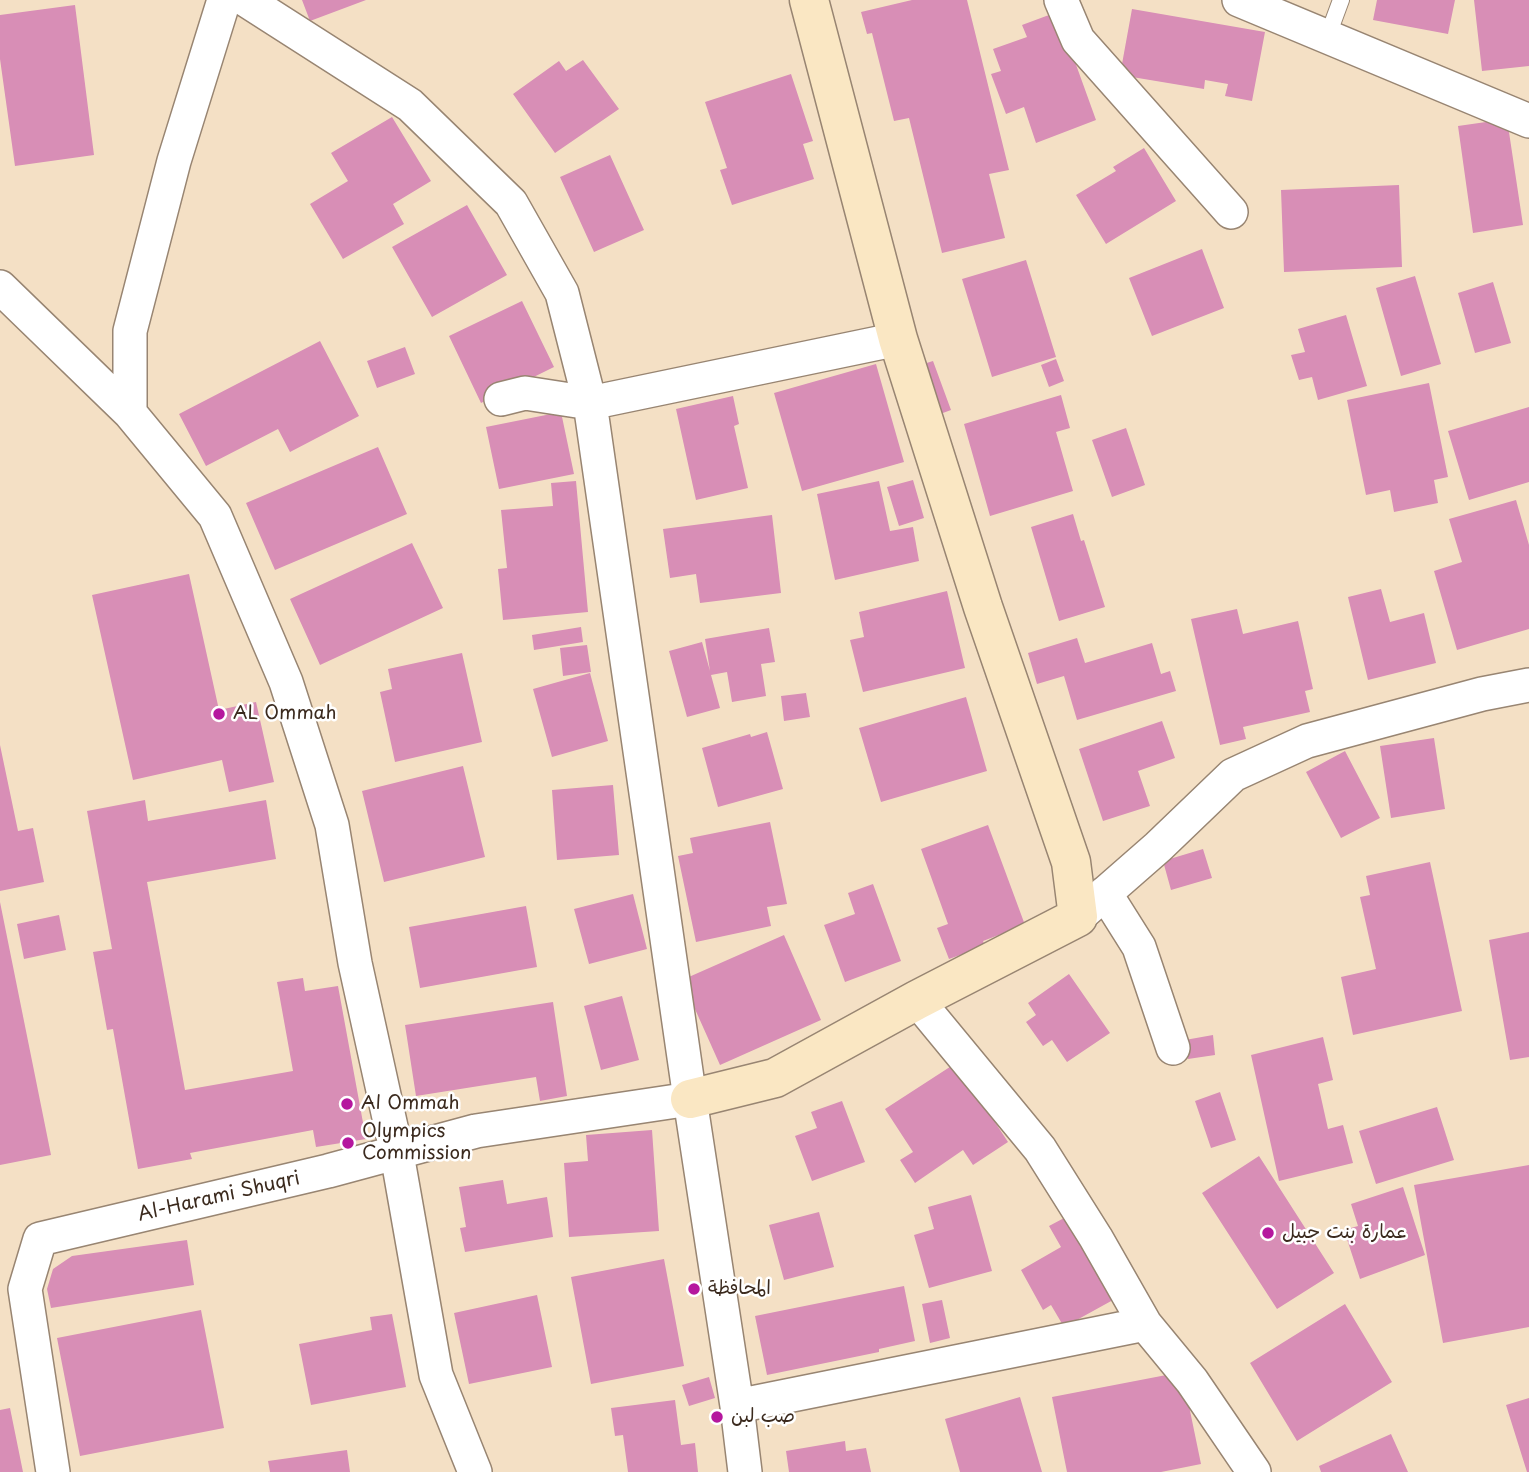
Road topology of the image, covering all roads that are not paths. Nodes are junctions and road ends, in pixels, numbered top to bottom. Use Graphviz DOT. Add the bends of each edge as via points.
graph roads {
  1 [pos="224,0"];
  2 [pos="246,0"];
  3 [pos="809,0"];
  4 [pos="1061,0"];
  5 [pos="1238,0"];
  6 [pos="1341,0"];
  7 [pos="1327,38"];
  8 [pos="1529,121"];
  9 [pos="1231,212"];
  10 [pos="0,287"];
  11 [pos="898,339"];
  12 [pos="500,399"];
  13 [pos="590,403"];
  14 [pos="130,412"];
  15 [pos="1529,685"];
  16 [pos="1091,905"];
  17 [pos="917,1000"];
  18 [pos="1173,1048"];
  19 [pos="690,1099"];
  20 [pos="397,1154"];
  21 [pos="1145,1324"];
  22 [pos="737,1406"];
  23 [pos="53,1472"];
  24 [pos="475,1472"];
  25 [pos="745,1472"];
  26 [pos="1254,1472"];
  1 -- 14 [label="street" via="174,162 130,331"];
  2 -- 13 [label="street" via="410,105 511,203 562,293"];
  3 -- 11 [label="street"];
  4 -- 9 [label="street" via="1078,40"];
  5 -- 7 [label="street"];
  6 -- 7 [label="lane"];
  7 -- 8 [label="street"];
  10 -- 14 [label="street"];
  11 -- 13 [label="street"];
  11 -- 16 [label="street" via="983,607 1071,862"];
  12 -- 13 [label="street" via="525,393"];
  13 -- 19 [label="street"];
  14 -- 20 [label="street" via="215,516 286,682 332,825 355,962"];
  15 -- 16 [label="street" via="1307,741 1233,775"];
  16 -- 17 [label="street"];
  16 -- 18 [label="street" via="1139,947"];
  17 -- 19 [label="street" via="775,1078"];
  17 -- 21 [label="street" via="1040,1149"];
  19 -- 20 [label="street, Al-Harami Shuqri" via="476,1131"];
  19 -- 22 [label="street"];
  20 -- 23 [label="street, Al-Harami Shuqri" via="40,1239 25,1289"];
  20 -- 24 [label="street" via="436,1375"];
  21 -- 22 [label="street"];
  21 -- 26 [label="street" via="1192,1381"];
  22 -- 25 [label="street"];
}
